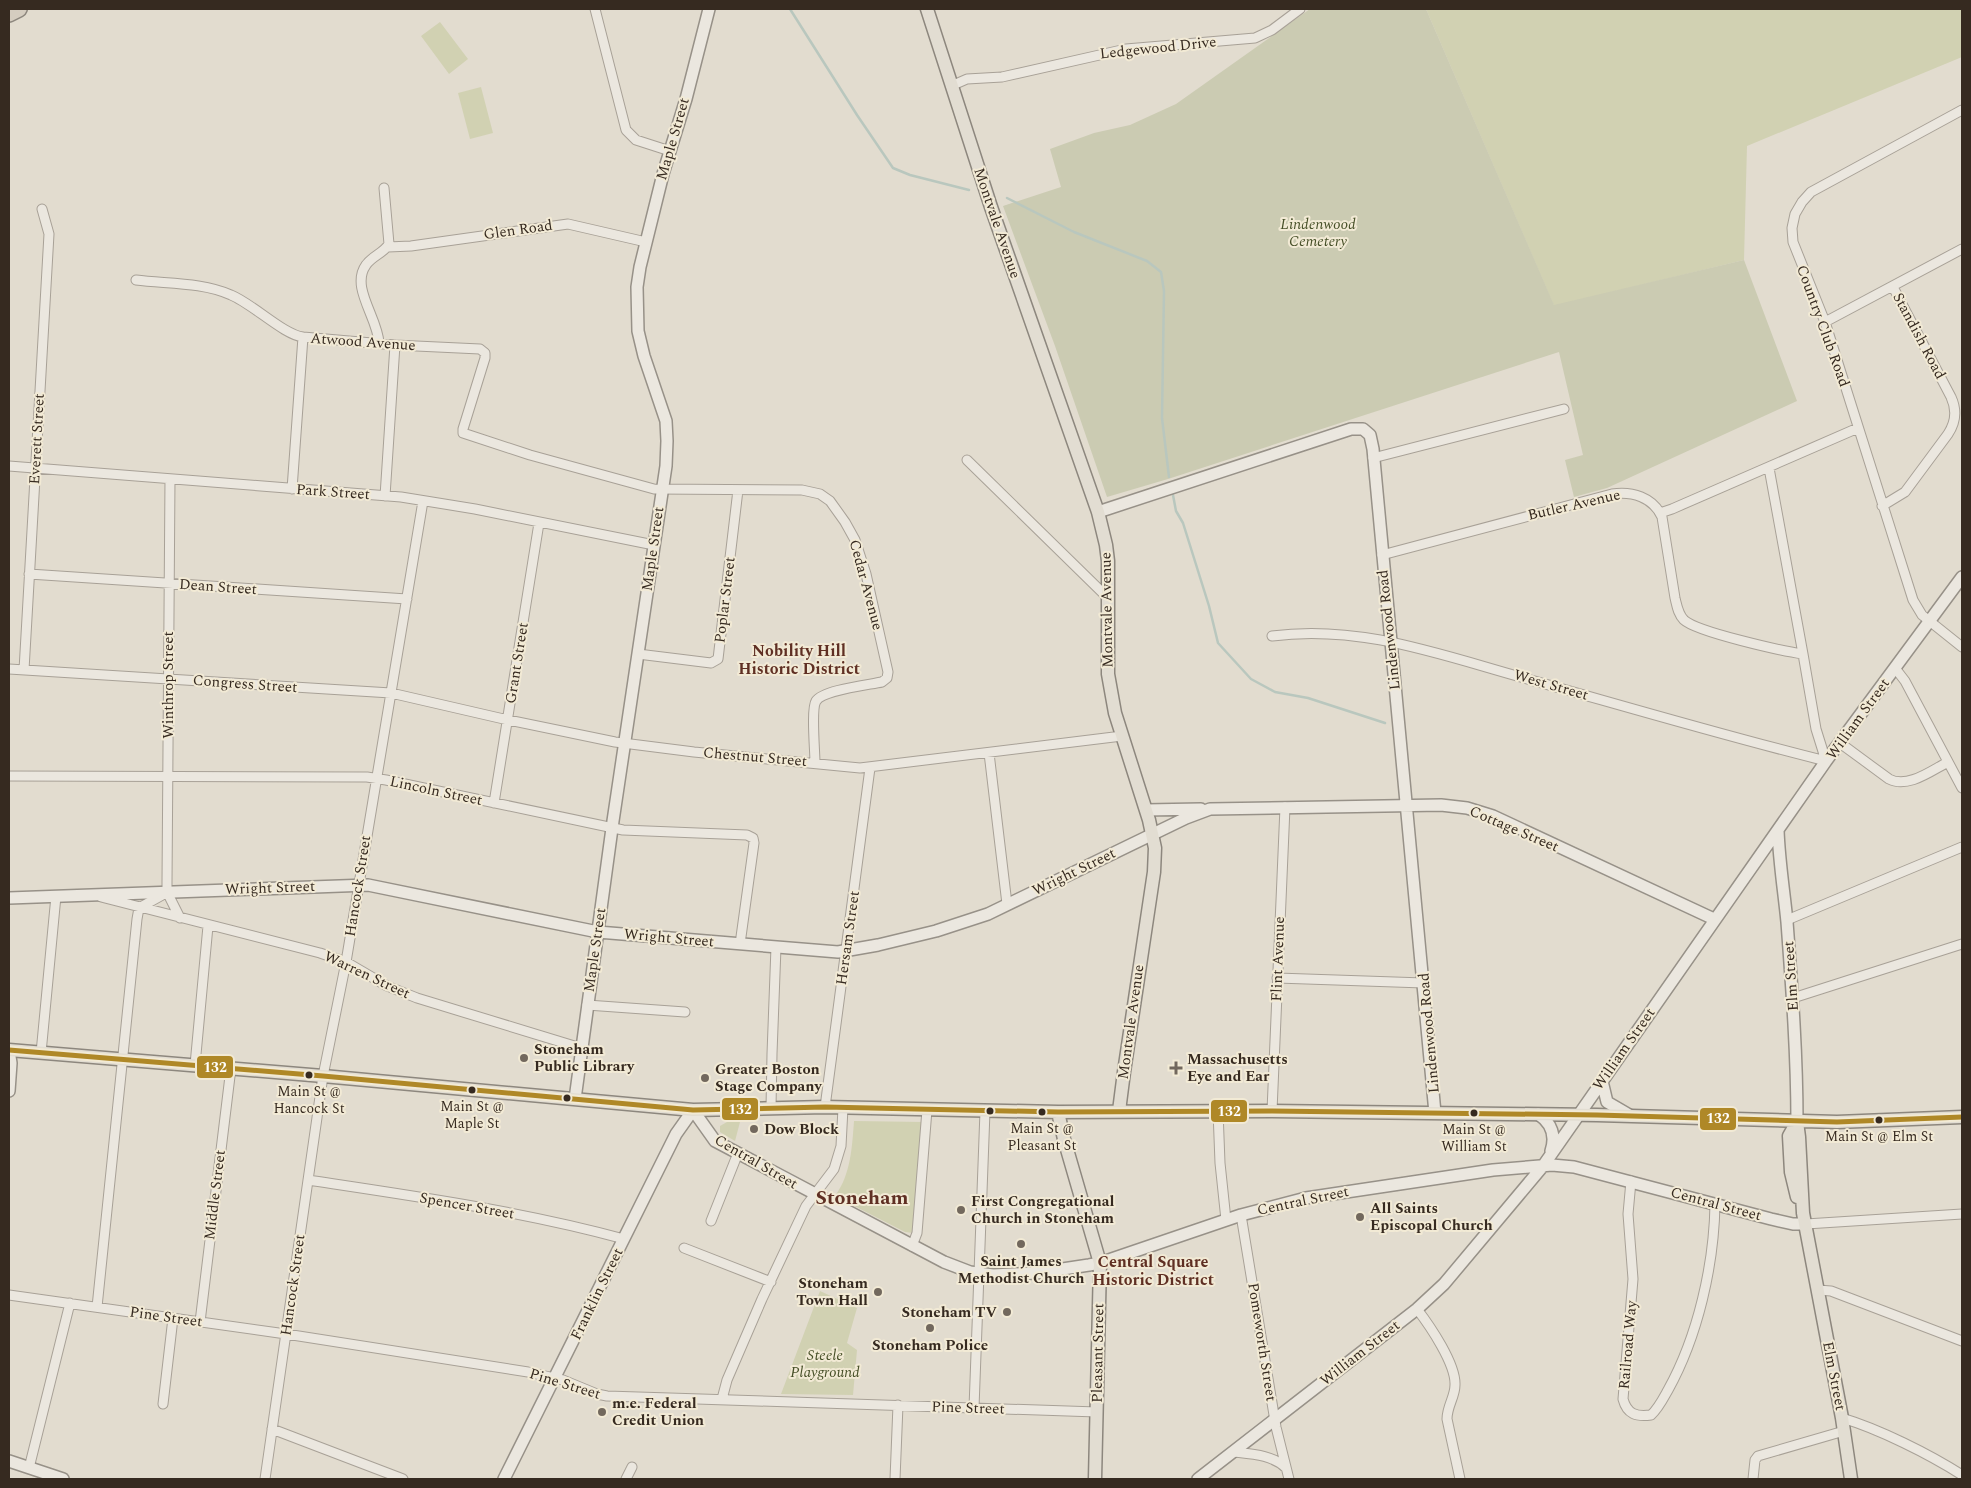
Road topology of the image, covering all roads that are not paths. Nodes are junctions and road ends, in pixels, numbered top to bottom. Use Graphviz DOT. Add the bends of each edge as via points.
graph roads {
  1 [pos="19,9"];
  2 [pos="595,9"];
  3 [pos="709,9"];
  4 [pos="927,9"];
  5 [pos="932,9"];
  6 [pos="1300,9"];
  7 [pos="9,14"];
  8 [pos="951,86"];
  9 [pos="1962,110"];
  10 [pos="670,151"];
  11 [pos="384,188"];
  12 [pos="42,209"];
  13 [pos="646,242"];
  14 [pos="388,247"];
  15 [pos="1962,249"];
  16 [pos="136,280"];
  17 [pos="1893,286"];
  18 [pos="1824,322"];
  19 [pos="303,337"];
  20 [pos="379,343"];
  21 [pos="395,345"];
  22 [pos="1564,410"];
  23 [pos="1858,428"];
  24 [pos="463,431"];
  25 [pos="1374,458"];
  26 [pos="967,460"];
  27 [pos="9,466"];
  28 [pos="35,468"];
  29 [pos="1769,468"];
  30 [pos="170,479"];
  31 [pos="292,489"];
  32 [pos="662,490"];
  33 [pos="738,490"];
  34 [pos="385,496"];
  35 [pos="423,501"];
  36 [pos="1882,506"];
  37 [pos="1098,512"];
  38 [pos="1660,513"];
  39 [pos="538,523"];
  40 [pos="654,545"];
  41 [pos="1382,555"];
  42 [pos="29,574"];
  43 [pos="1962,577"];
  44 [pos="169,584"];
  45 [pos="1108,598"];
  46 [pos="407,599"];
  47 [pos="1930,622"];
  48 [pos="1272,636"];
  49 [pos="1390,641"];
  50 [pos="1962,647"];
  51 [pos="638,654"];
  52 [pos="1803,654"];
  53 [pos="1895,668"];
  54 [pos="9,669"];
  55 [pos="24,670"];
  56 [pos="168,679"];
  57 [pos="391,693"];
  58 [pos="508,720"];
  59 [pos="1122,736"];
  60 [pos="1840,742"];
  61 [pos="625,743"];
  62 [pos="989,753"];
  63 [pos="1826,761"];
  64 [pos="1948,762"];
  65 [pos="815,763"];
  66 [pos="870,768"];
  67 [pos="168,775"];
  68 [pos="9,776"];
  69 [pos="376,778"];
  70 [pos="1962,788"];
  71 [pos="494,803"];
  72 [pos="1407,806"];
  73 [pos="1285,807"];
  74 [pos="1210,809"];
  75 [pos="1146,810"];
  76 [pos="612,828"];
  77 [pos="1778,830"];
  78 [pos="1152,834"];
  79 [pos="1962,846"];
  80 [pos="358,885"];
  81 [pos="168,892"];
  82 [pos="94,895"];
  83 [pos="56,896"];
  84 [pos="9,898"];
  85 [pos="1008,904"];
  86 [pos="139,908"];
  87 [pos="180,918"];
  88 [pos="1714,919"];
  89 [pos="1787,920"];
  90 [pos="208,926"];
  91 [pos="598,932"];
  92 [pos="740,944"];
  93 [pos="1962,944"];
  94 [pos="776,947"];
  95 [pos="846,952"];
  96 [pos="346,962"];
  97 [pos="1277,978"];
  98 [pos="1424,983"];
  99 [pos="1793,998"];
  100 [pos="587,1005"];
  101 [pos="685,1012"];
  102 [pos="581,1048"];
  103 [pos="9,1050"];
  104 [pos="41,1053"];
  105 [pos="123,1059"];
  106 [pos="195,1065"];
  107 [pos="230,1068"];
  108 [pos="323,1076"];
  109 [pos="1602,1081"];
  110 [pos="9,1091"];
  111 [pos="575,1099"];
  112 [pos="825,1107"];
  113 [pos="772,1108"];
  114 [pos="843,1108"];
  115 [pos="693,1110"];
  116 [pos="927,1110"];
  117 [pos="985,1111"];
  118 [pos="1218,1111"];
  119 [pos="1272,1111"];
  120 [pos="1058,1112"];
  121 [pos="1120,1112"];
  122 [pos="1435,1113"];
  123 [pos="1538,1114"];
  124 [pos="1578,1115"];
  125 [pos="1631,1116"];
  126 [pos="1962,1117"];
  127 [pos="1797,1122"];
  128 [pos="738,1154"];
  129 [pos="1550,1154"];
  130 [pos="1543,1166"];
  131 [pos="308,1180"];
  132 [pos="1631,1181"];
  133 [pos="815,1195"];
  134 [pos="1715,1204"];
  135 [pos="1962,1214"];
  136 [pos="1241,1215"];
  137 [pos="1805,1219"];
  138 [pos="1226,1220"];
  139 [pos="711,1221"];
  140 [pos="624,1239"];
  141 [pos="912,1246"];
  142 [pos="684,1248"];
  143 [pos="1100,1263"];
  144 [pos="979,1274"];
  145 [pos="772,1282"];
  146 [pos="1818,1290"];
  147 [pos="9,1294"];
  148 [pos="70,1303"];
  149 [pos="97,1307"];
  150 [pos="1417,1309"];
  151 [pos="173,1318"];
  152 [pos="200,1322"];
  153 [pos="286,1334"];
  154 [pos="1962,1341"];
  155 [pos="555,1377"];
  156 [pos="722,1399"];
  157 [pos="162,1404"];
  158 [pos="898,1405"];
  159 [pos="974,1408"];
  160 [pos="1097,1412"];
  161 [pos="1842,1418"];
  162 [pos="1275,1419"];
  163 [pos="272,1429"];
  164 [pos="1844,1431"];
  165 [pos="1234,1452"];
  166 [pos="9,1461"];
  167 [pos="632,1466"];
  168 [pos="29,1468"];
  169 [pos="1286,1468"];
  170 [pos="1962,1475"];
  171 [pos="63,1479"];
  172 [pos="265,1479"];
  173 [pos="403,1479"];
  174 [pos="504,1479"];
  175 [pos="626,1479"];
  176 [pos="894,1479"];
  177 [pos="1095,1479"];
  178 [pos="1198,1479"];
  179 [pos="1289,1479"];
  180 [pos="1460,1479"];
  181 [pos="1754,1479"];
  182 [pos="1851,1479"];
  1 -- 7 [label="highway"];
  2 -- 10 [label="street" via="626,130 636,140"];
  3 -- 10 [label="street, Maple Street"];
  4 -- 5 [label="street"];
  4 -- 8 [label="main road, Montvale Avenue"];
  6 -- 8 [label="street, Ledgewood Drive" via="1255,38 1126,49 1002,77 968,79"];
  8 -- 37 [label="main road, Montvale Avenue"];
  9 -- 18 [label="street, Country Club Road" via="1817,188 1802,202 1793,221 1794,242"];
  10 -- 13 [label="street, Maple Street"];
  11 -- 14 [label="street"];
  12 -- 28 [label="street, Everett Street" via="48,234"];
  13 -- 14 [label="street, Glen Road" via="568,224"];
  13 -- 32 [label="street, Maple Street" via="638,279 636,310 642,348 666,421"];
  14 -- 20 [label="street" via="368,262 360,278"];
  15 -- 17 [label="street"];
  16 -- 19 [label="street" via="220,291 241,300 292,335"];
  17 -- 18 [label="street"];
  17 -- 36 [label="street, Standish Road" via="1951,397 1955,411 1951,430 1906,491"];
  18 -- 23 [label="street, Country Club Road"];
  19 -- 20 [label="street, Atwood Avenue"];
  19 -- 31 [label="street, Atwood Avenue"];
  20 -- 21 [label="street, Atwood Avenue"];
  21 -- 24 [label="street, Atwood Avenue" via="475,347 484,351 483,368"];
  21 -- 34 [label="street"];
  22 -- 25 [label="street"];
  23 -- 29 [label="street"];
  23 -- 36 [label="street, Country Club Road"];
  24 -- 32 [label="street, Cedar Avenue" via="530,455"];
  25 -- 37 [label="street, Lindenwood Road" via="1368,433 1354,428"];
  25 -- 41 [label="street, Lindenwood Road"];
  26 -- 45 [label="street"];
  27 -- 28 [label="street, Park Street"];
  28 -- 30 [label="street, Park Street"];
  28 -- 42 [label="street, Everett Street"];
  29 -- 38 [label="street"];
  29 -- 52 [label="street"];
  30 -- 31 [label="street, Park Street"];
  30 -- 44 [label="street, Winthrop Street"];
  31 -- 34 [label="street, Park Street"];
  32 -- 33 [label="street, Cedar Avenue"];
  32 -- 40 [label="street, Maple Street"];
  33 -- 51 [label="street, Poplar Street" via="718,659 711,663"];
  33 -- 65 [label="street, Cedar Avenue" via="802,490 824,496 848,526 863,562 888,674 882,682 826,694 817,699 814,709"];
  34 -- 35 [label="street, Park Street"];
  35 -- 39 [label="street, Park Street"];
  35 -- 46 [label="street, Hancock Street"];
  36 -- 47 [label="street, Country Club Road" via="1913,600"];
  37 -- 45 [label="main road, Montvale Avenue" via="1107,550"];
  38 -- 41 [label="street, Butler Avenue" via="1645,499 1619,492"];
  38 -- 52 [label="street" via="1677,606 1683,619 1701,628"];
  39 -- 40 [label="street, Park Street"];
  39 -- 58 [label="street, Grant Street"];
  40 -- 51 [label="street, Maple Street"];
  41 -- 49 [label="street, Lindenwood Road"];
  42 -- 44 [label="street, Dean Street"];
  42 -- 55 [label="street, Everett Street"];
  43 -- 47 [label="street, William Street"];
  44 -- 46 [label="street, Dean Street"];
  44 -- 56 [label="street, Winthrop Street"];
  45 -- 59 [label="main road, Montvale Avenue" via="1107,668"];
  46 -- 57 [label="street, Hancock Street"];
  47 -- 50 [label="street, Country Club Road"];
  47 -- 53 [label="street, William Street"];
  48 -- 49 [label="street, West Street" via="1325,633"];
  49 -- 63 [label="street, West Street"];
  49 -- 72 [label="street, Lindenwood Road"];
  51 -- 61 [label="street, Maple Street"];
  52 -- 63 [label="street" via="1816,729"];
  53 -- 60 [label="street, William Street"];
  53 -- 64 [label="street"];
  54 -- 55 [label="street, Congress Street"];
  55 -- 56 [label="street, Congress Street"];
  56 -- 57 [label="street, Congress Street"];
  56 -- 67 [label="street, Winthrop Street"];
  57 -- 58 [label="street, Chestnut Street"];
  57 -- 69 [label="street, Hancock Street"];
  58 -- 61 [label="street, Chestnut Street"];
  58 -- 71 [label="street, Grant Street"];
  59 -- 62 [label="street, Chestnut Street"];
  59 -- 75 [label="main road, Montvale Avenue"];
  60 -- 63 [label="street, William Street"];
  60 -- 64 [label="street" via="1897,782 1908,782"];
  61 -- 65 [label="street, Chestnut Street"];
  61 -- 76 [label="street, Maple Street"];
  62 -- 66 [label="street, Chestnut Street"];
  62 -- 85 [label="street"];
  63 -- 77 [label="street, William Street"];
  64 -- 70 [label="street"];
  65 -- 66 [label="street, Chestnut Street"];
  66 -- 95 [label="street, Hersam Street"];
  67 -- 68 [label="street, Lincoln Street"];
  67 -- 69 [label="street, Lincoln Street"];
  67 -- 81 [label="street, Winthrop Street"];
  69 -- 71 [label="street, Lincoln Street"];
  69 -- 80 [label="street, Hancock Street"];
  71 -- 76 [label="street, Lincoln Street"];
  72 -- 73 [label="street, Cottage Street"];
  72 -- 88 [label="street, Cottage Street" via="1456,806 1480,811"];
  72 -- 98 [label="street, Lindenwood Road"];
  73 -- 74 [label="street, Cottage Street"];
  73 -- 97 [label="street, Flint Avenue"];
  74 -- 75 [label="street, Cottage Street"];
  74 -- 78 [label="street, Cottage Street"];
  75 -- 78 [label="main road, Montvale Avenue"];
  76 -- 91 [label="street, Maple Street"];
  76 -- 92 [label="street, Lincoln Street" via="752,837 754,843"];
  77 -- 88 [label="street, William Street"];
  77 -- 89 [label="street, Elm Street"];
  78 -- 85 [label="street, Wright Street"];
  78 -- 121 [label="main road, Montvale Avenue" via="1154,872"];
  79 -- 89 [label="street"];
  80 -- 81 [label="street, Wright Street"];
  80 -- 91 [label="street, Wright Street"];
  80 -- 96 [label="street, Hancock Street"];
  81 -- 82 [label="street, Warren Street"];
  81 -- 86 [label="street"];
  81 -- 87 [label="street, Winthrop Street"];
  82 -- 83 [label="street, Warren Street"];
  82 -- 86 [label="street, Warren Street"];
  83 -- 84 [label="street, Warren Street"];
  83 -- 104 [label="street"];
  85 -- 95 [label="street, Wright Street" via="936,931"];
  86 -- 87 [label="street, Warren Street"];
  86 -- 105 [label="street"];
  87 -- 90 [label="street, Warren Street"];
  88 -- 109 [label="street, William Street"];
  89 -- 99 [label="street, Elm Street"];
  90 -- 96 [label="street, Warren Street"];
  90 -- 106 [label="street"];
  91 -- 92 [label="street, Wright Street"];
  91 -- 100 [label="street, Maple Street"];
  92 -- 94 [label="street, Wright Street"];
  93 -- 99 [label="street"];
  94 -- 95 [label="street, Wright Street"];
  94 -- 113 [label="street"];
  95 -- 112 [label="street, Hersam Street"];
  96 -- 102 [label="street, Warren Street" via="387,986 417,998"];
  96 -- 108 [label="street, Hancock Street"];
  97 -- 98 [label="street"];
  97 -- 119 [label="street, Flint Avenue"];
  98 -- 122 [label="street, Lindenwood Road"];
  99 -- 127 [label="street, Elm Street"];
  100 -- 101 [label="street"];
  100 -- 102 [label="street, Maple Street"];
  102 -- 111 [label="street, Maple Street"];
  103 -- 104 [label="main road"];
  103 -- 110 [label="street" via="12,1068"];
  104 -- 105 [label="main road"];
  105 -- 106 [label="main road"];
  105 -- 149 [label="street"];
  106 -- 107 [label="main road"];
  107 -- 108 [label="main road"];
  107 -- 152 [label="street, Middle Street"];
  108 -- 111 [label="main road"];
  108 -- 131 [label="street, Hancock Street"];
  109 -- 124 [label="street, William Street"];
  109 -- 125 [label="street" via="1608,1102"];
  111 -- 115 [label="main road"];
  112 -- 113 [label="main road"];
  112 -- 114 [label="main road"];
  113 -- 115 [label="main road"];
  114 -- 116 [label="main road"];
  114 -- 133 [label="street" via="842,1139 836,1162 830,1177"];
  115 -- 128 [label="street, Central Street" via="713,1139"];
  115 -- 140 [label="street, Franklin Street" via="676,1134"];
  116 -- 117 [label="main road"];
  116 -- 141 [label="street" via="917,1233"];
  117 -- 120 [label="main road"];
  117 -- 144 [label="street"];
  118 -- 119 [label="main road"];
  118 -- 121 [label="main road"];
  118 -- 138 [label="street"];
  119 -- 122 [label="main road"];
  120 -- 121 [label="main road"];
  120 -- 143 [label="main road, Pleasant Street"];
  122 -- 123 [label="main road"];
  123 -- 124 [label="main road"];
  123 -- 129 [label="street" via="1552,1128"];
  124 -- 125 [label="main road"];
  124 -- 129 [label="street, William Street"];
  125 -- 127 [label="main road"];
  126 -- 127 [label="main road"];
  127 -- 137 [label="main road, Elm Street"];
  128 -- 133 [label="street, Central Street"];
  128 -- 139 [label="street"];
  129 -- 130 [label="street, William Street"];
  130 -- 132 [label="street, Central Street" via="1574,1166"];
  130 -- 136 [label="street, Central Street" via="1352,1190"];
  130 -- 150 [label="street, William Street" via="1444,1284"];
  131 -- 140 [label="street, Spencer Street" via="503,1212"];
  131 -- 153 [label="street, Hancock Street"];
  132 -- 134 [label="street, Central Street"];
  132 -- 134 [label="street, Railroad Way" via="1628,1226 1633,1278 1623,1398 1628,1410 1637,1416 1651,1416 1655,1412 1687,1350 1706,1278"];
  133 -- 141 [label="street, Central Street"];
  133 -- 145 [label="street" via="806,1206"];
  134 -- 137 [label="street, Central Street" via="1780,1221"];
  135 -- 137 [label="street, Central Street"];
  136 -- 138 [label="street, Central Street"];
  136 -- 162 [label="street, Pomeworth Street"];
  137 -- 146 [label="main road, Elm Street"];
  138 -- 143 [label="street, Central Street"];
  140 -- 155 [label="street, Franklin Street"];
  141 -- 144 [label="street, Central Street" via="951,1266"];
  142 -- 145 [label="street"];
  143 -- 144 [label="street, Central Street" via="1024,1274"];
  143 -- 160 [label="main road, Pleasant Street"];
  144 -- 159 [label="street"];
  145 -- 156 [label="street" via="727,1380"];
  146 -- 154 [label="street" via="1830,1290"];
  146 -- 161 [label="main road, Elm Street"];
  147 -- 148 [label="street, Pine Street"];
  148 -- 149 [label="street, Pine Street"];
  148 -- 168 [label="street"];
  149 -- 151 [label="street, Pine Street"];
  150 -- 162 [label="street, William Street"];
  150 -- 180 [label="street" via="1455,1377 1447,1419"];
  151 -- 152 [label="street, Pine Street"];
  151 -- 157 [label="street"];
  152 -- 153 [label="street, Pine Street"];
  153 -- 155 [label="street, Pine Street"];
  153 -- 163 [label="street, Hancock Street"];
  155 -- 156 [label="street, Pine Street" via="606,1396"];
  155 -- 174 [label="street, Franklin Street"];
  156 -- 158 [label="street, Pine Street"];
  158 -- 159 [label="street, Pine Street"];
  158 -- 176 [label="street"];
  159 -- 160 [label="street, Pine Street"];
  160 -- 177 [label="main road, Pleasant Street"];
  161 -- 164 [label="main road, Elm Street"];
  161 -- 170 [label="street" via="1883,1434"];
  162 -- 165 [label="street, William Street"];
  162 -- 169 [label="street, Pomeworth Street"];
  163 -- 172 [label="street, Hancock Street"];
  163 -- 173 [label="street"];
  164 -- 181 [label="street" via="1758,1456"];
  164 -- 182 [label="main road, Elm Street"];
  165 -- 169 [label="street" via="1264,1456"];
  165 -- 178 [label="street, William Street"];
  166 -- 168 [label="street"];
  167 -- 175 [label="street"];
  168 -- 171 [label="street"];
  169 -- 179 [label="street, Pomeworth Street"];
}
